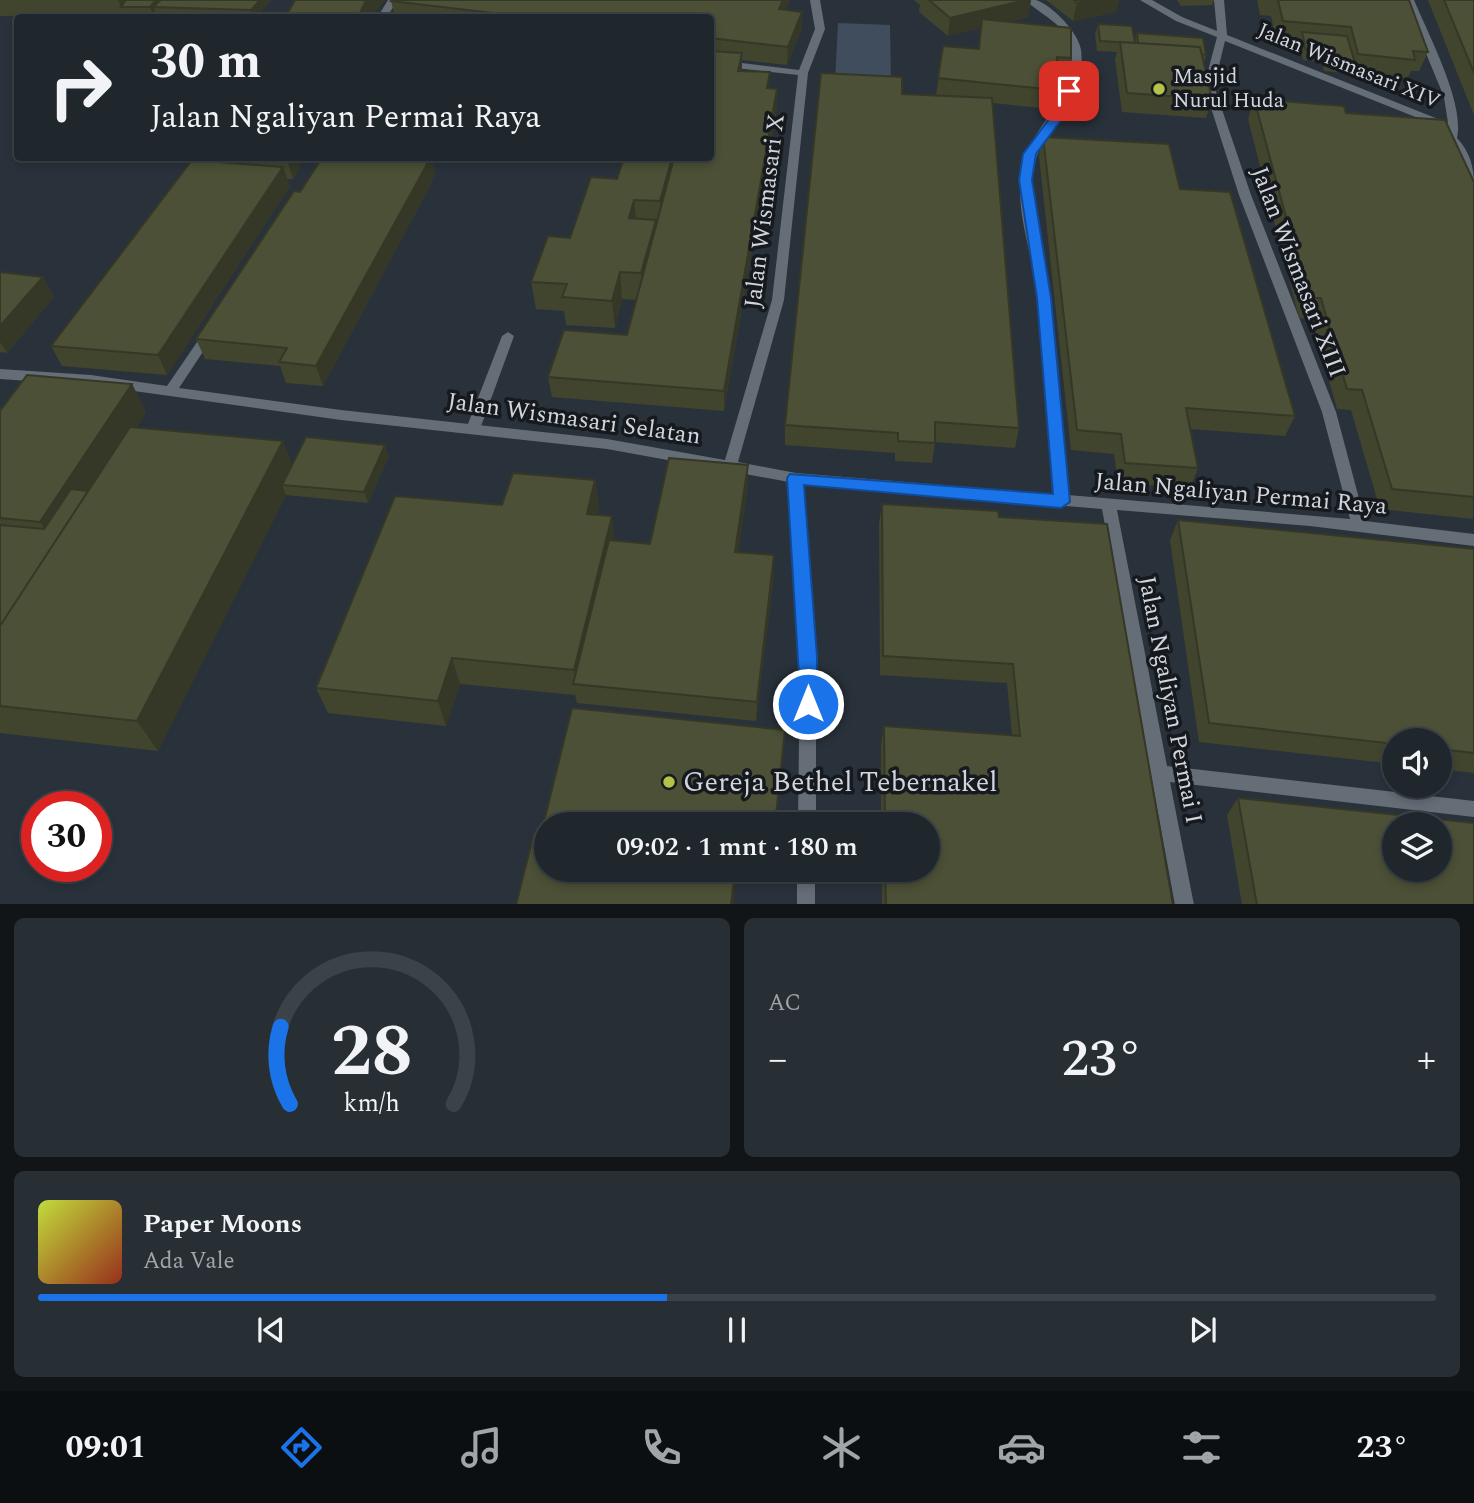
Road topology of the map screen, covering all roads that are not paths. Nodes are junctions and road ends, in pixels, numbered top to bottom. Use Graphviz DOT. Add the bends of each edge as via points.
graph roads {
  1 [pos="815,0"];
  2 [pos="1030,0"];
  3 [pos="1145,0"];
  4 [pos="1219,0"];
  5 [pos="1409,0"];
  6 [pos="1222,35"];
  7 [pos="714,62"];
  8 [pos="803,73"];
  9 [pos="1453,133"];
  10 [pos="1474,181"];
  11 [pos="216,324"];
  12 [pos="509,336"];
  13 [pos="0,374"];
  14 [pos="170,391"];
  15 [pos="473,429"];
  16 [pos="730,466"];
  17 [pos="796,478"];
  18 [pos="1061,502"];
  19 [pos="1108,505"];
  20 [pos="1359,526"];
  21 [pos="1474,540"];
  22 [pos="1159,773"];
  23 [pos="1474,809"];
  24 [pos="807,812"];
  25 [pos="806,882"];
  26 [pos="806,904"];
  27 [pos="1185,904"];
  1 -- 8 [label="street, Jalan Wismasari X" via="820,29"];
  2 -- 18 [label="street" via="1069,30 1077,51 1064,108 1030,154 1026,180 1044,298"];
  3 -- 6 [label="street, Jalan Wismasari XIV"];
  4 -- 6 [label="street, Jalan Wismasari XIII"];
  5 -- 9 [label="street" via="1449,97"];
  6 -- 9 [label="street, Jalan Wismasari XIV"];
  6 -- 20 [label="street, Jalan Wismasari XIII" via="1209,86 1329,412"];
  7 -- 8 [label="street"];
  8 -- 16 [label="street, Jalan Wismasari X" via="778,300"];
  9 -- 10 [label="street"];
  11 -- 14 [label="street"];
  12 -- 15 [label="street"];
  13 -- 14 [label="street, Jalan Wismasari Selatan"];
  14 -- 15 [label="street, Jalan Wismasari Selatan"];
  15 -- 16 [label="street, Jalan Wismasari Selatan" via="607,444"];
  16 -- 17 [label="street, Jalan Wismasari Selatan"];
  17 -- 18 [label="street, Jalan Ngaliyan Permai Raya"];
  17 -- 24 [label="street" via="808,656"];
  18 -- 19 [label="street, Jalan Ngaliyan Permai Raya"];
  19 -- 20 [label="street, Jalan Ngaliyan Permai Raya"];
  19 -- 22 [label="street, Jalan Ngaliyan Permai I"];
  20 -- 21 [label="street, Jalan Ngaliyan Permai Raya"];
  22 -- 23 [label="street"];
  22 -- 27 [label="street, Jalan Ngaliyan Permai I"];
  25 -- 26 [label="street"];
}
